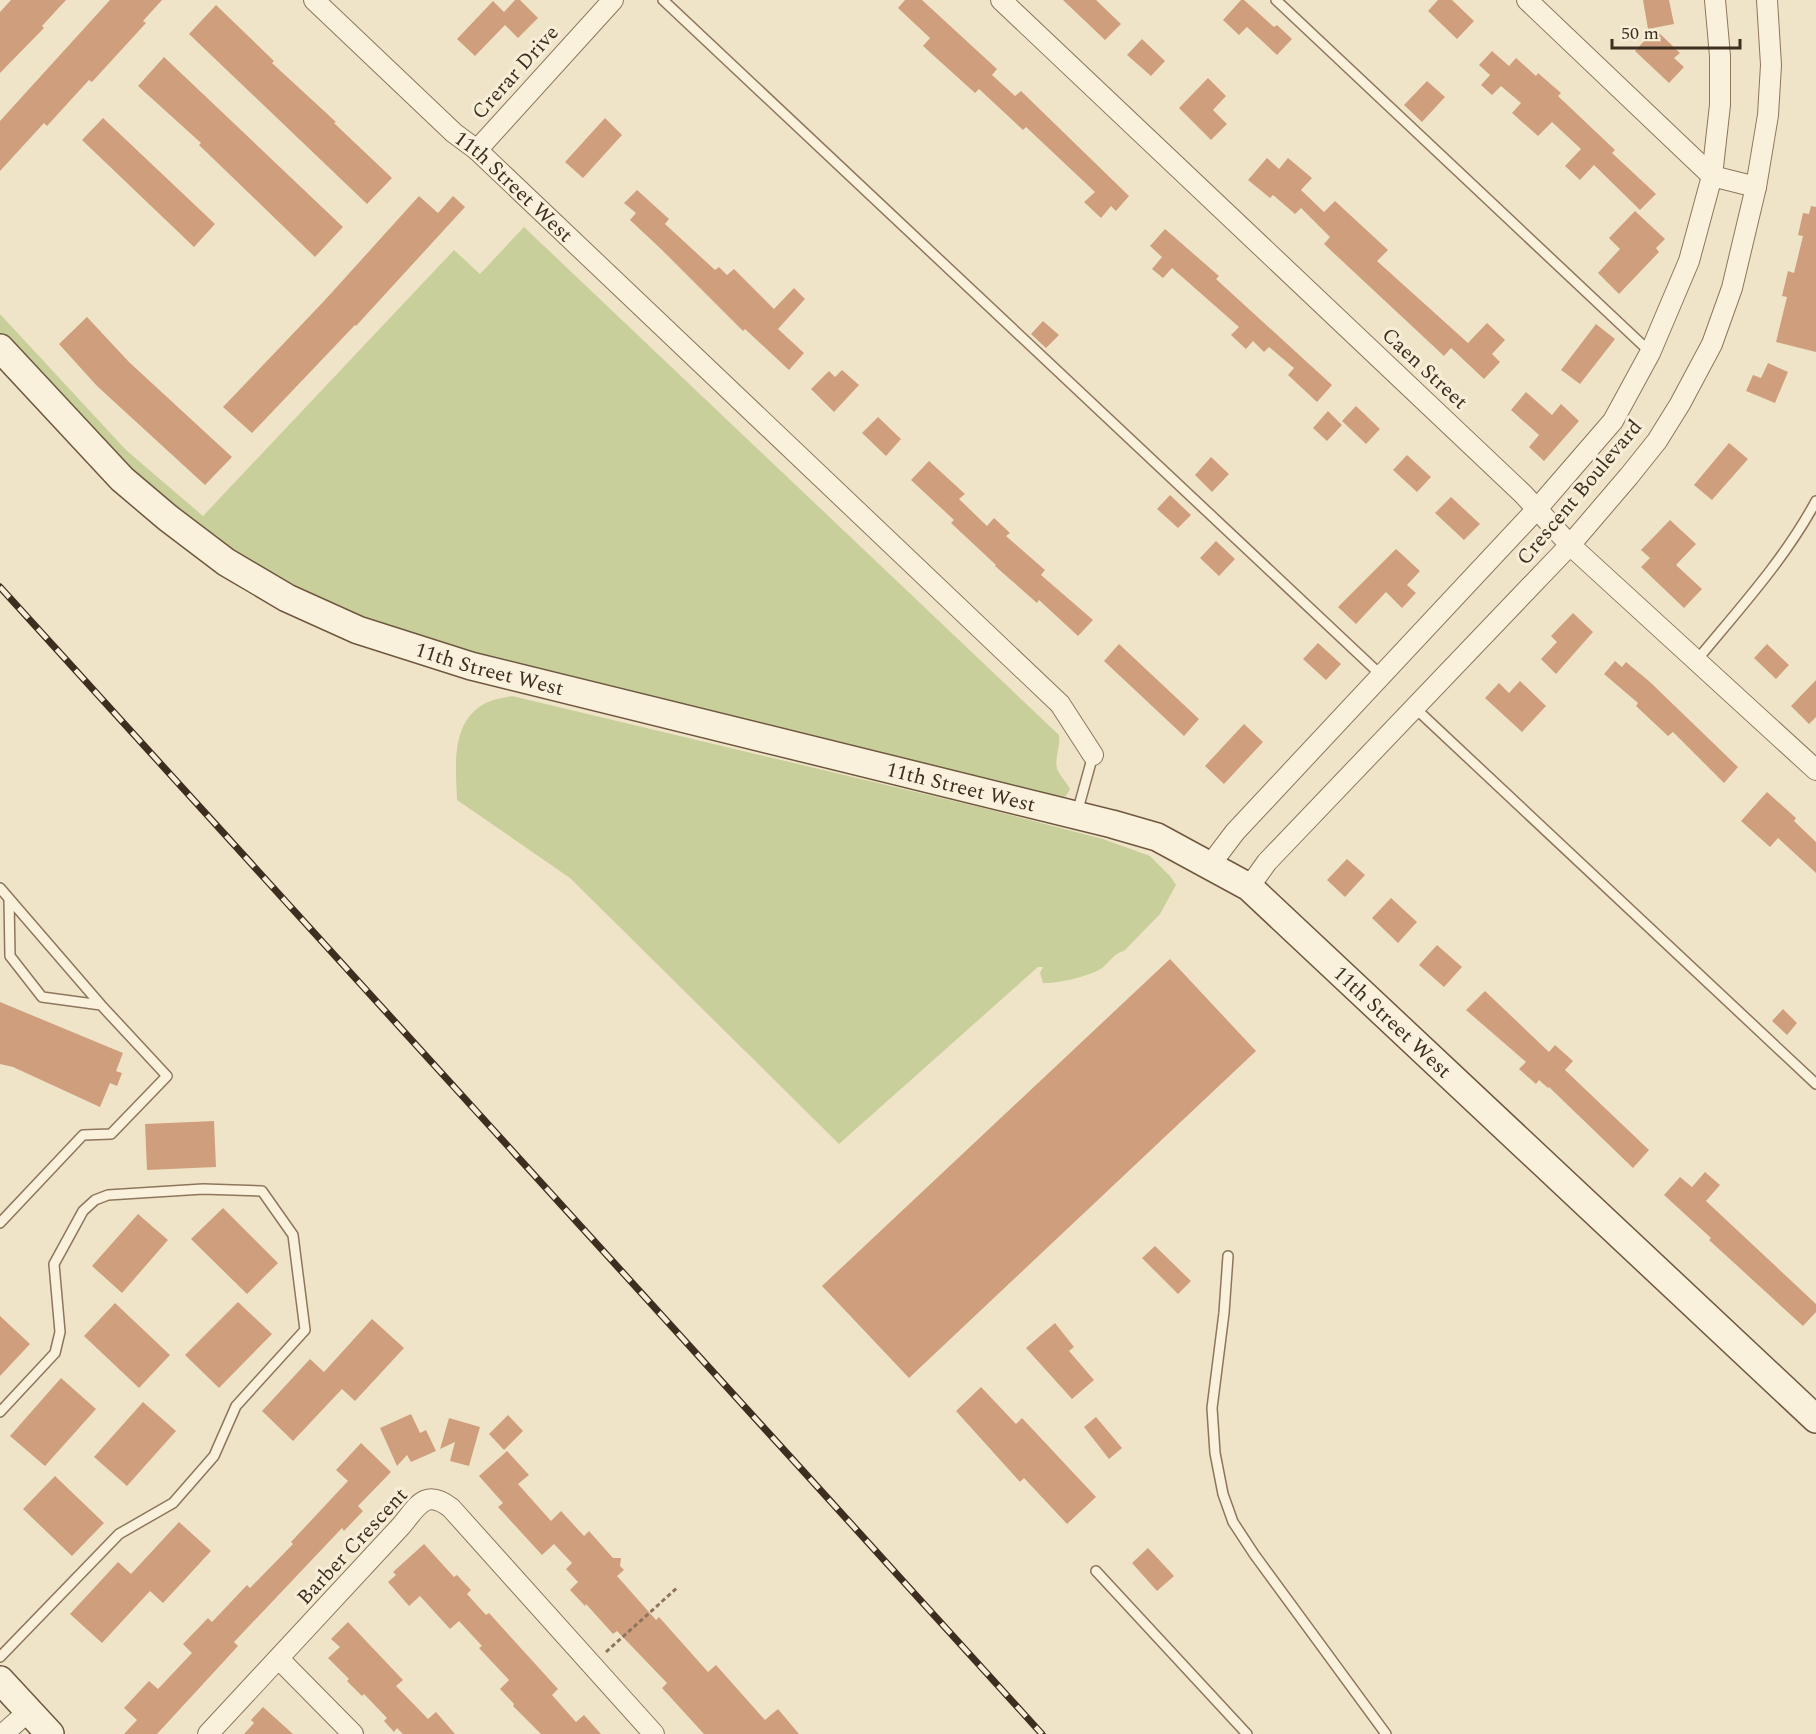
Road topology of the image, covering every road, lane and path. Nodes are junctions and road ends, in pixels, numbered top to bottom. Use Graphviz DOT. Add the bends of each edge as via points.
graph roads {
  1 [pos="314,0"];
  2 [pos="613,0"];
  3 [pos="663,0"];
  4 [pos="1001,0"];
  5 [pos="1276,0"];
  6 [pos="1527,0"];
  7 [pos="1715,0"];
  8 [pos="1767,0"];
  9 [pos="477,150"];
  10 [pos="1712,176"];
  11 [pos="1756,187"];
  12 [pos="0,348"];
  13 [pos="1650,353"];
  14 [pos="1816,501"];
  15 [pos="1536,510"];
  16 [pos="1570,545"];
  17 [pos="1697,660"];
  18 [pos="1382,676"];
  19 [pos="1414,707"];
  20 [pos="1093,755"];
  21 [pos="1816,770"];
  22 [pos="1077,815"];
  23 [pos="1210,865"];
  24 [pos="1249,887"];
  25 [pos="0,888"];
  26 [pos="9,899"];
  27 [pos="101,1005"];
  28 [pos="1816,1084"];
  29 [pos="0,1223"];
  30 [pos="1228,1256"];
  31 [pos="0,1412"];
  32 [pos="1816,1419"];
  33 [pos="1096,1571"];
  34 [pos="678,1587"];
  35 [pos="603,1655"];
  36 [pos="0,1657"];
  37 [pos="279,1659"];
  38 [pos="0,1680"];
  39 [pos="29,1711"];
  40 [pos="3,1734"];
  41 [pos="50,1734"];
  42 [pos="208,1734"];
  43 [pos="353,1734"];
  44 [pos="654,1734"];
  45 [pos="1247,1734"];
  46 [pos="1386,1734"];
  1 -- 9 [label="street, 11th Street West" via="454,133"];
  2 -- 9 [label="street, Crerar Drive"];
  3 -- 18 [label="lane"];
  4 -- 15 [label="street, Caen Street"];
  5 -- 13 [label="lane"];
  6 -- 10 [label="street"];
  7 -- 10 [label="street, Crescent Boulevard" via="1720,105"];
  8 -- 11 [label="street, Crescent Boulevard" via="1771,65 1768,115"];
  9 -- 20 [label="street, 11th Street West" via="1060,704"];
  10 -- 11 [label="street"];
  10 -- 13 [label="street, Crescent Boulevard" via="1689,261"];
  11 -- 16 [label="street, Crescent Boulevard" via="1732,288 1712,344 1657,441"];
  12 -- 22 [label="main road, 11th Street West" via="122,479 182,530 287,598 358,630 471,666"];
  13 -- 15 [label="street, Crescent Boulevard" via="1612,421"];
  14 -- 17 [label="lane" via="1757,587"];
  15 -- 16 [label="street, Caen Street"];
  15 -- 18 [label="street, Crescent Boulevard"];
  16 -- 17 [label="street, Caen Street"];
  16 -- 19 [label="street, Crescent Boulevard"];
  17 -- 21 [label="street, Caen Street"];
  18 -- 23 [label="street, Crescent Boulevard" via="1235,832"];
  19 -- 24 [label="street, Crescent Boulevard" via="1267,862"];
  19 -- 28 [label="lane"];
  20 -- 22 [label="lane"];
  22 -- 23 [label="main road, 11th Street West" via="1157,837"];
  23 -- 24 [label="main road, 11th Street West"];
  24 -- 32 [label="main road, 11th Street West"];
  25 -- 26 [label="lane"];
  26 -- 27 [label="lane"];
  26 -- 27 [label="lane" via="10,956 42,996"];
  27 -- 29 [label="lane" via="167,1076 111,1134 83,1135"];
  30 -- 46 [label="lane" via="1212,1408 1223,1494 1233,1522 1254,1554"];
  31 -- 36 [label="lane" via="55,1353 60,1332 54,1264 83,1211 95,1200 108,1195 179,1191 262,1191 293,1235 305,1330 236,1406 214,1456 172,1503 119,1534"];
  33 -- 45 [label="lane"];
  34 -- 35 [label="path"];
  37 -- 42 [label="street, Barber Crescent"];
  37 -- 43 [label="street"];
  37 -- 44 [label="street, Barber Crescent" via="422,1501 433,1498 451,1508"];
  38 -- 39 [label="main road"];
  39 -- 40 [label="street"];
  39 -- 41 [label="main road"];
}
